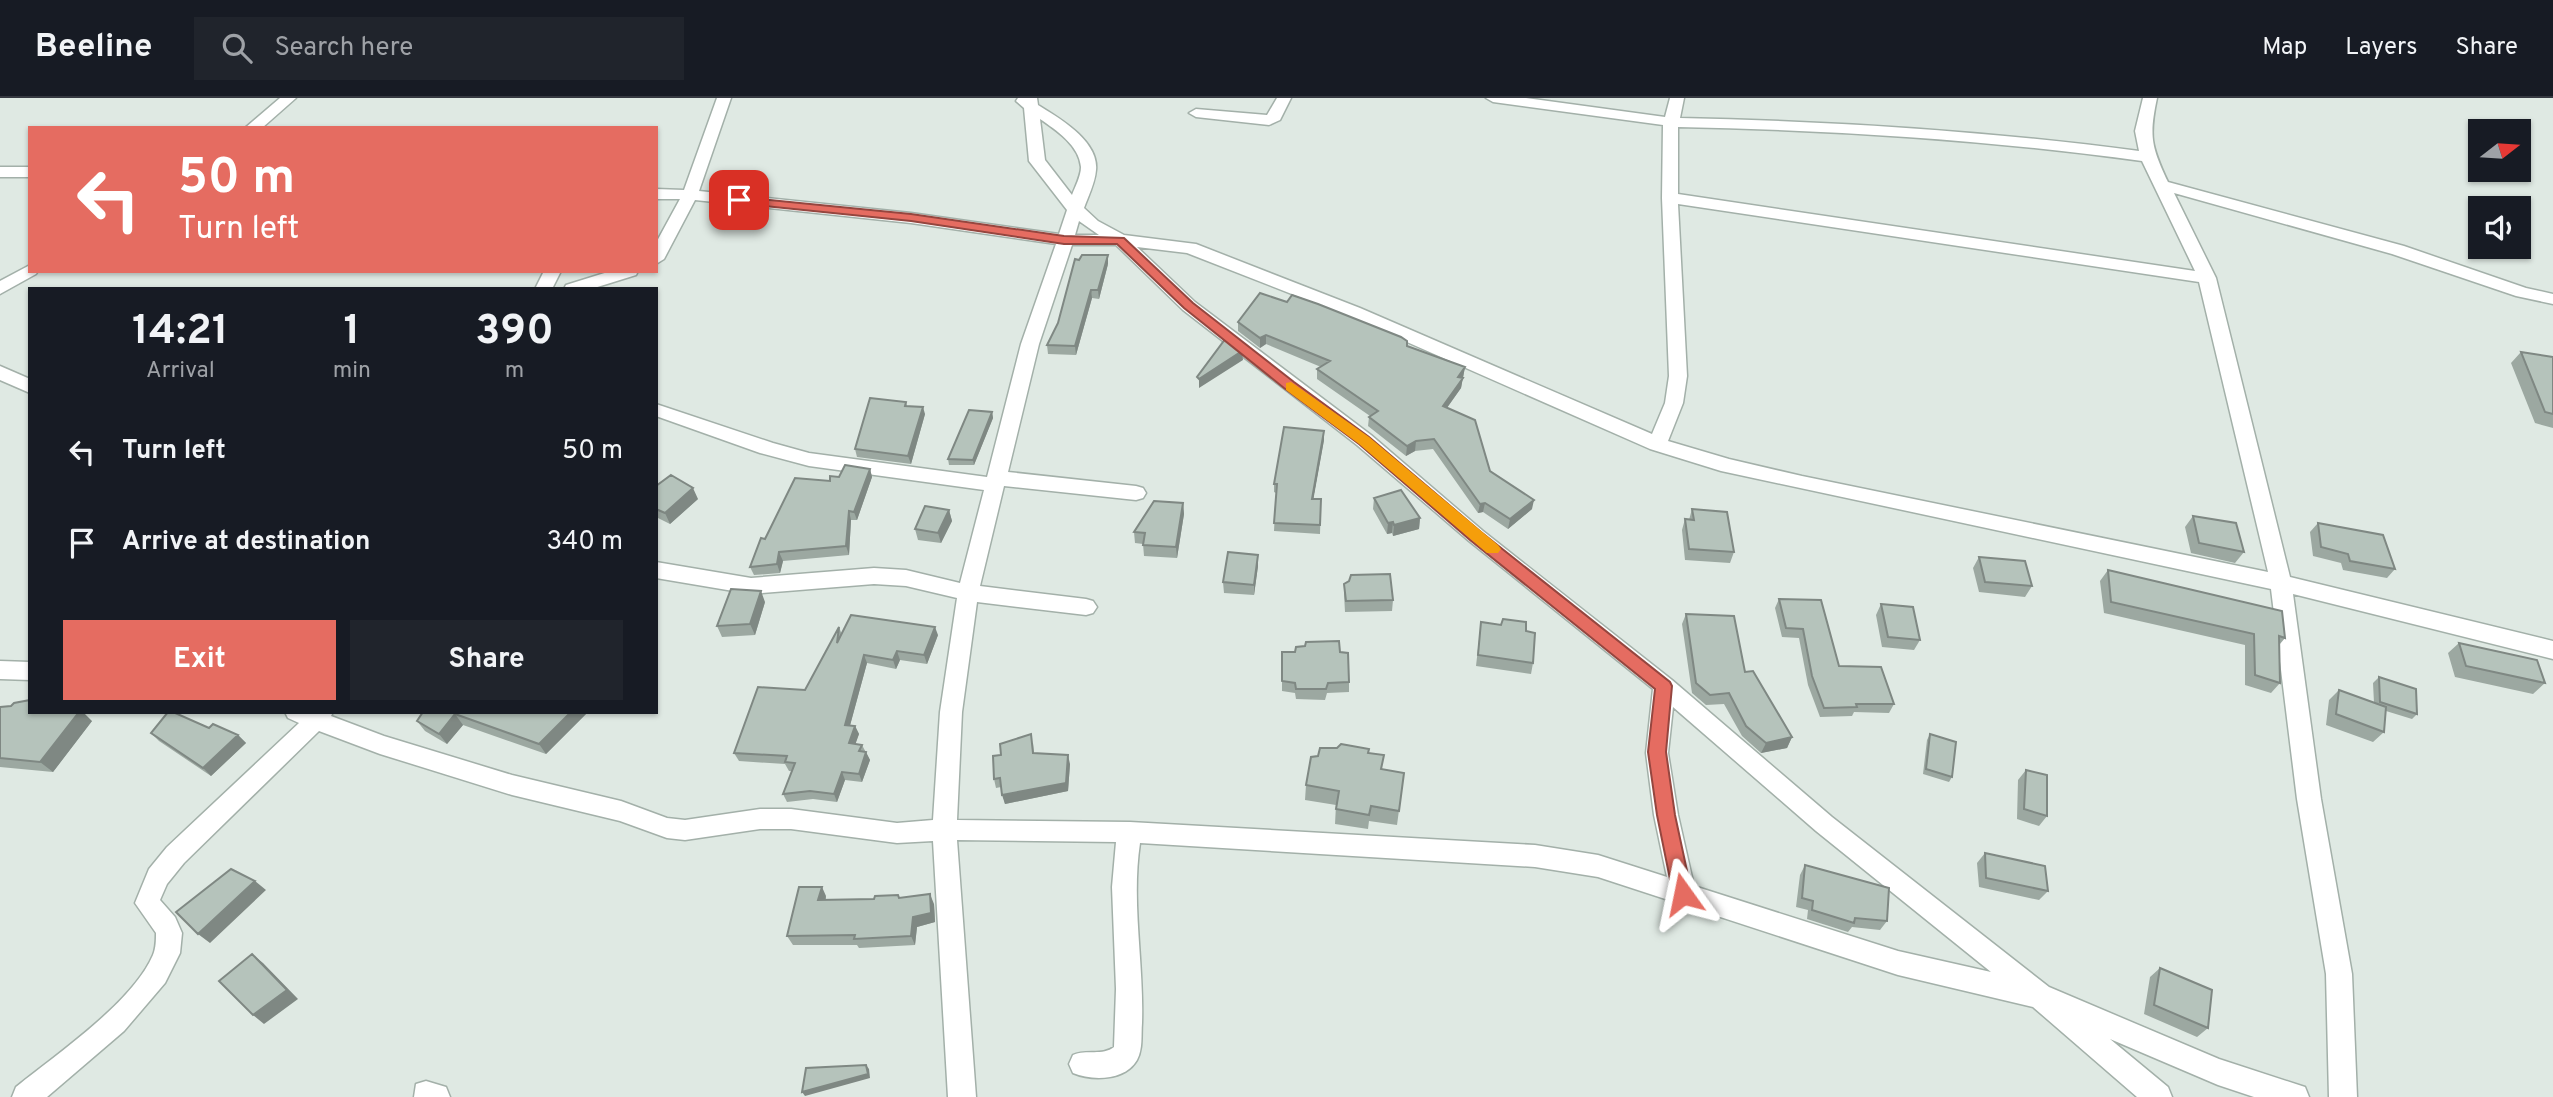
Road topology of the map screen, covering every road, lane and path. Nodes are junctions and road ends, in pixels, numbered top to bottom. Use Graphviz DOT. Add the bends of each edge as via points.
graph roads {
  1 [pos="289,98"];
  2 [pos="724,98"];
  3 [pos="1284,98"];
  4 [pos="1493,98"];
  5 [pos="1677,98"];
  6 [pos="2150,98"];
  7 [pos="1026,101"];
  8 [pos="1196,113"];
  9 [pos="1671,122"];
  10 [pos="254,126"];
  11 [pos="2148,157"];
  12 [pos="0,172"];
  13 [pos="28,172"];
  14 [pos="2162,184"];
  15 [pos="658,194"];
  16 [pos="690,194"];
  17 [pos="1670,198"];
  18 [pos="1074,208"];
  19 [pos="1064,240"];
  20 [pos="1120,240"];
  21 [pos="658,255"];
  22 [pos="28,271"];
  23 [pos="624,273"];
  24 [pos="2207,278"];
  25 [pos="578,287"];
  26 [pos="0,289"];
  27 [pos="2553,299"];
  28 [pos="0,372"];
  29 [pos="28,386"];
  30 [pos="658,411"];
  31 [pos="1657,444"];
  32 [pos="996,481"];
  33 [pos="1136,493"];
  34 [pos="658,570"];
  35 [pos="2281,583"];
  36 [pos="968,593"];
  37 [pos="1086,607"];
  38 [pos="2553,650"];
  39 [pos="0,670"];
  40 [pos="28,671"];
  41 [pos="1664,686"];
  42 [pos="311,715"];
  43 [pos="945,830"];
  44 [pos="1130,832"];
  45 [pos="1683,894"];
  46 [pos="2040,996"];
  47 [pos="1082,1065"];
  48 [pos="26,1097"];
  49 [pos="962,1097"];
  50 [pos="2158,1097"];
  51 [pos="2295,1097"];
  52 [pos="2343,1097"];
  1 -- 10 [label="street"];
  2 -- 16 [label="street"];
  3 -- 8 [label="street" via="1269,120"];
  4 -- 9 [label="street"];
  5 -- 9 [label="street"];
  6 -- 11 [label="street" via="2143,131"];
  7 -- 18 [label="street" via="1037,161"];
  7 -- 18 [label="street" via="1071,134 1088,158 1089,169"];
  9 -- 11 [label="street" via="1795,125 2037,142"];
  9 -- 17 [label="street"];
  11 -- 14 [label="street"];
  12 -- 13 [label="street"];
  14 -- 24 [label="street"];
  14 -- 27 [label="street"];
  15 -- 16 [label="street"];
  16 -- 19 [label="street"];
  16 -- 21 [label="street"];
  17 -- 24 [label="street"];
  17 -- 31 [label="street" via="1678,376 1674,403"];
  18 -- 19 [label="street"];
  18 -- 20 [label="street"];
  19 -- 20 [label="street"];
  19 -- 32 [label="street" via="1030,344"];
  20 -- 31 [label="street" via="1191,248 1259,273"];
  20 -- 41 [label="street" via="1189,306 1364,440"];
  22 -- 26 [label="street"];
  23 -- 25 [label="street"];
  24 -- 35 [label="street"];
  28 -- 29 [label="street"];
  30 -- 32 [label="street" via="812,460"];
  31 -- 35 [label="street" via="1802,483"];
  32 -- 33 [label="street"];
  32 -- 36 [label="street"];
  34 -- 36 [label="street" via="751,586 874,576 906,578"];
  35 -- 38 [label="street"];
  35 -- 52 [label="street" via="2309,799 2339,974"];
  36 -- 37 [label="street"];
  36 -- 43 [label="street" via="950,727"];
  39 -- 40 [label="street"];
  41 -- 45 [label="street" via="1657,752"];
  41 -- 46 [label="street" via="1824,824"];
  42 -- 43 [label="street" via="380,744 667,828 685,830 760,818 897,833"];
  42 -- 48 [label="street" via="169,860 151,887 147,903 169,932 169,956 152,984"];
  43 -- 44 [label="street"];
  43 -- 49 [label="street"];
  44 -- 45 [label="street" via="1535,856 1598,866"];
  44 -- 47 [label="street" via="1123,897 1128,1051 1110,1065"];
  45 -- 46 [label="street" via="1898,963"];
  46 -- 50 [label="street"];
  46 -- 51 [label="street" via="2218,1072"];
}
